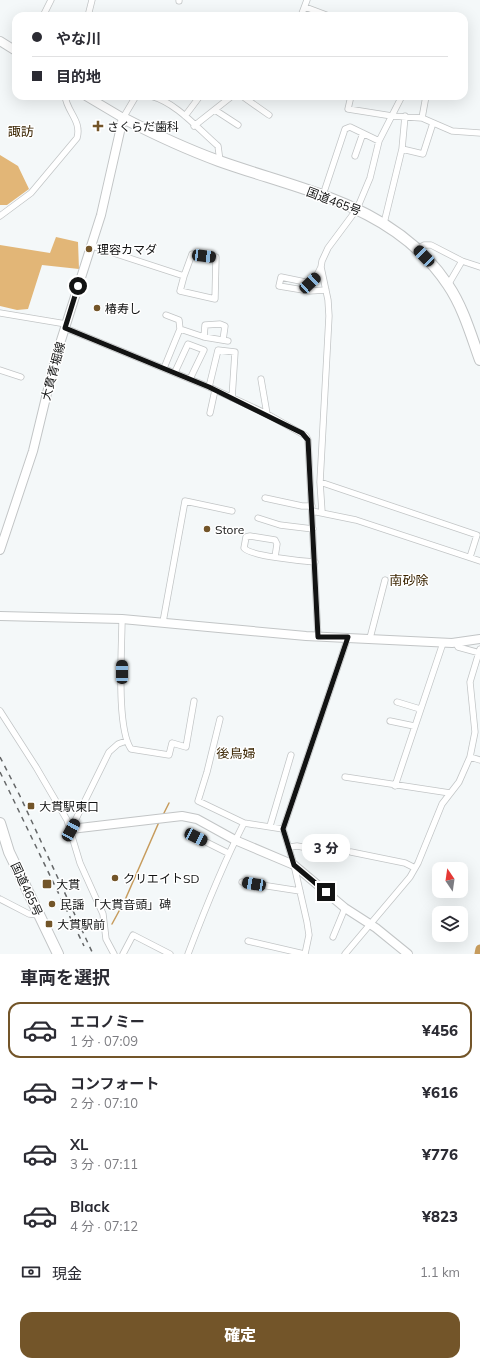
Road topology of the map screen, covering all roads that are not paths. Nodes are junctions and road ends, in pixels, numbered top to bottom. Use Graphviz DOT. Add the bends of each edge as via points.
graph roads {
  1 [pos="51,0"];
  2 [pos="92,0"];
  3 [pos="307,0"];
  4 [pos="305,7"];
  5 [pos="45,12"];
  6 [pos="89,12"];
  7 [pos="303,12"];
  8 [pos="318,12"];
  9 [pos="0,41"];
  10 [pos="12,48"];
  11 [pos="67,100"];
  12 [pos="93,100"];
  13 [pos="134,100"];
  14 [pos="166,100"];
  15 [pos="197,100"];
  16 [pos="227,100"];
  17 [pos="248,100"];
  18 [pos="350,100"];
  19 [pos="400,100"];
  20 [pos="425,100"];
  21 [pos="215,110"];
  22 [pos="269,115"];
  23 [pos="185,116"];
  24 [pos="392,116"];
  25 [pos="405,116"];
  26 [pos="123,118"];
  27 [pos="422,118"];
  28 [pos="433,123"];
  29 [pos="238,125"];
  30 [pos="194,126"];
  31 [pos="363,133"];
  32 [pos="480,133"];
  33 [pos="379,141"];
  34 [pos="402,149"];
  35 [pos="355,156"];
  36 [pos="220,161"];
  37 [pos="325,190"];
  38 [pos="357,209"];
  39 [pos="0,216"];
  40 [pos="384,223"];
  41 [pos="92,246"];
  42 [pos="418,249"];
  43 [pos="462,261"];
  44 [pos="321,267"];
  45 [pos="480,267"];
  46 [pos="184,276"];
  47 [pos="448,285"];
  48 [pos="326,290"];
  49 [pos="0,313"];
  50 [pos="166,316"];
  51 [pos="65,326"];
  52 [pos="180,329"];
  53 [pos="204,337"];
  54 [pos="480,360"];
  55 [pos="164,368"];
  56 [pos="0,370"];
  57 [pos="175,372"];
  58 [pos="21,377"];
  59 [pos="190,378"];
  60 [pos="261,379"];
  61 [pos="212,388"];
  62 [pos="232,398"];
  63 [pos="210,413"];
  64 [pos="267,414"];
  65 [pos="320,482"];
  66 [pos="265,498"];
  67 [pos="312,508"];
  68 [pos="232,511"];
  69 [pos="322,512"];
  70 [pos="258,518"];
  71 [pos="313,529"];
  72 [pos="0,550"];
  73 [pos="275,557"];
  74 [pos="470,557"];
  75 [pos="480,561"];
  76 [pos="315,562"];
  77 [pos="385,580"];
  78 [pos="0,616"];
  79 [pos="122,619"];
  80 [pos="163,622"];
  81 [pos="318,637"];
  82 [pos="348,637"];
  83 [pos="370,638"];
  84 [pos="480,640"];
  85 [pos="443,643"];
  86 [pos="456,643"];
  87 [pos="480,652"];
  88 [pos="194,701"];
  89 [pos="397,702"];
  90 [pos="420,709"];
  91 [pos="0,711"];
  92 [pos="220,720"];
  93 [pos="390,721"];
  94 [pos="414,726"];
  95 [pos="126,742"];
  96 [pos="291,755"];
  97 [pos="470,757"];
  98 [pos="480,760"];
  99 [pos="344,777"];
  100 [pos="395,786"];
  101 [pos="450,793"];
  102 [pos="0,823"];
  103 [pos="244,824"];
  104 [pos="270,826"];
  105 [pos="283,829"];
  106 [pos="71,830"];
  107 [pos="196,837"];
  108 [pos="235,840"];
  109 [pos="290,847"];
  110 [pos="330,852"];
  111 [pos="351,852"];
  112 [pos="228,853"];
  113 [pos="294,865"];
  114 [pos="415,868"];
  115 [pos="242,882"];
  116 [pos="300,891"];
  117 [pos="0,899"];
  118 [pos="345,908"];
  119 [pos="39,915"];
  120 [pos="370,924"];
  121 [pos="333,937"];
  122 [pos="248,941"];
  123 [pos="58,954"];
  124 [pos="114,954"];
  125 [pos="123,954"];
  126 [pos="170,954"];
  127 [pos="188,954"];
  128 [pos="305,954"];
  129 [pos="345,954"];
  130 [pos="408,954"];
  1 -- 5 [label="street"];
  2 -- 6 [label="street"];
  3 -- 4 [label="street"];
  4 -- 7 [label="street"];
  4 -- 8 [label="street"];
  9 -- 10 [label="street"];
  11 -- 39 [label="street" via="77,122 77,138 31,193"];
  12 -- 26 [label="street"];
  13 -- 26 [label="street"];
  14 -- 23 [label="street"];
  15 -- 23 [label="street"];
  16 -- 21 [label="street"];
  17 -- 22 [label="street"];
  18 -- 24 [label="street" via="348,109"];
  19 -- 24 [label="street"];
  20 -- 27 [label="street"];
  21 -- 29 [label="street"];
  21 -- 30 [label="street"];
  23 -- 30 [label="street"];
  24 -- 25 [label="street"];
  24 -- 33 [label="street"];
  25 -- 27 [label="street"];
  25 -- 34 [label="street"];
  26 -- 36 [label="highway, 国道465号" via="177,145"];
  26 -- 41 [label="street, 大貫青堀線"];
  27 -- 28 [label="street"];
  28 -- 32 [label="street" via="452,131"];
  28 -- 34 [label="street" via="423,154"];
  30 -- 36 [label="street" via="218,146"];
  31 -- 33 [label="street"];
  31 -- 35 [label="street"];
  31 -- 37 [label="street" via="350,127 345,129"];
  33 -- 38 [label="street" via="370,178"];
  34 -- 40 [label="street"];
  36 -- 38 [label="highway, 国道465号"];
  38 -- 40 [label="highway, 国道465号"];
  38 -- 44 [label="street" via="328,248"];
  40 -- 42 [label="highway, 国道465号"];
  41 -- 46 [label="street"];
  41 -- 51 [label="street, 大貫青堀線"];
  42 -- 43 [label="street" via="424,245 431,245"];
  42 -- 47 [label="highway, 国道465号"];
  43 -- 45 [label="street"];
  43 -- 47 [label="street"];
  44 -- 48 [label="street"];
  44 -- 48 [label="street" via="310,283 281,277 279,286 309,291"];
  46 -- 46 [label="street" via="180,291 215,299 216,257 192,254"];
  47 -- 54 [label="highway, 国道465号" via="463,315"];
  48 -- 65 [label="street" via="329,316"];
  49 -- 51 [label="street"];
  50 -- 52 [label="street" via="179,320"];
  51 -- 55 [label="street"];
  51 -- 72 [label="street, 大貫青堀線" via="32,451"];
  52 -- 53 [label="street"];
  52 -- 55 [label="street"];
  53 -- 53 [label="street" via="205,325 225,326 226,340"];
  55 -- 57 [label="street"];
  56 -- 58 [label="street"];
  57 -- 59 [label="street"];
  57 -- 59 [label="street" via="188,344 204,350"];
  59 -- 61 [label="street"];
  60 -- 64 [label="street"];
  61 -- 62 [label="street"];
  61 -- 62 [label="street" via="218,350 235,352"];
  61 -- 63 [label="street"];
  62 -- 64 [label="street"];
  64 -- 67 [label="street" via="302,433 308,440"];
  65 -- 69 [label="street"];
  65 -- 74 [label="street" via="477,535"];
  66 -- 67 [label="street"];
  67 -- 69 [label="street"];
  67 -- 71 [label="street"];
  68 -- 80 [label="street" via="185,501"];
  69 -- 74 [label="street" via="356,520"];
  70 -- 71 [label="street" via="280,525"];
  71 -- 76 [label="street"];
  73 -- 73 [label="street" via="246,550 246,537 275,540"];
  73 -- 76 [label="street"];
  74 -- 75 [label="street"];
  76 -- 81 [label="street"];
  77 -- 83 [label="street"];
  78 -- 79 [label="street"];
  79 -- 80 [label="street"];
  79 -- 95 [label="street" via="122,710"];
  80 -- 81 [label="street"];
  81 -- 82 [label="street"];
  82 -- 83 [label="street"];
  82 -- 105 [label="street"];
  83 -- 85 [label="street"];
  84 -- 86 [label="street"];
  85 -- 86 [label="street"];
  85 -- 90 [label="street"];
  86 -- 87 [label="street" via="458,647"];
  87 -- 97 [label="street" via="470,682 475,732"];
  88 -- 95 [label="street" via="186,747 172,743 169,755 131,749"];
  89 -- 90 [label="street"];
  90 -- 94 [label="street"];
  91 -- 106 [label="street" via="40,773"];
  92 -- 103 [label="street" via="198,801"];
  93 -- 94 [label="street"];
  94 -- 100 [label="street"];
  95 -- 106 [label="street" via="118,744 109,752"];
  96 -- 104 [label="street"];
  97 -- 98 [label="street"];
  97 -- 101 [label="street" via="459,782"];
  99 -- 100 [label="street"];
  100 -- 101 [label="street"];
  101 -- 114 [label="street" via="437,815"];
  102 -- 119 [label="highway, 国道465号" via="9,852"];
  103 -- 104 [label="street"];
  103 -- 108 [label="street"];
  104 -- 105 [label="street"];
  105 -- 109 [label="street"];
  106 -- 108 [label="street" via="182,816 197,819"];
  106 -- 124 [label="street" via="80,863 103,914 106,939"];
  107 -- 112 [label="street"];
  108 -- 112 [label="street"];
  108 -- 113 [label="street"];
  109 -- 110 [label="street"];
  109 -- 113 [label="street"];
  111 -- 114 [label="street" via="405,863"];
  112 -- 127 [label="street"];
  113 -- 116 [label="street"];
  113 -- 118 [label="street"];
  114 -- 120 [label="street"];
  115 -- 116 [label="street"];
  116 -- 128 [label="street" via="309,935"];
  117 -- 119 [label="street" via="29,914"];
  118 -- 120 [label="street"];
  118 -- 121 [label="street"];
  119 -- 123 [label="highway, 国道465号"];
  120 -- 129 [label="street"];
  120 -- 130 [label="street"];
  122 -- 128 [label="street"];
  125 -- 126 [label="street" via="133,935"];
}
